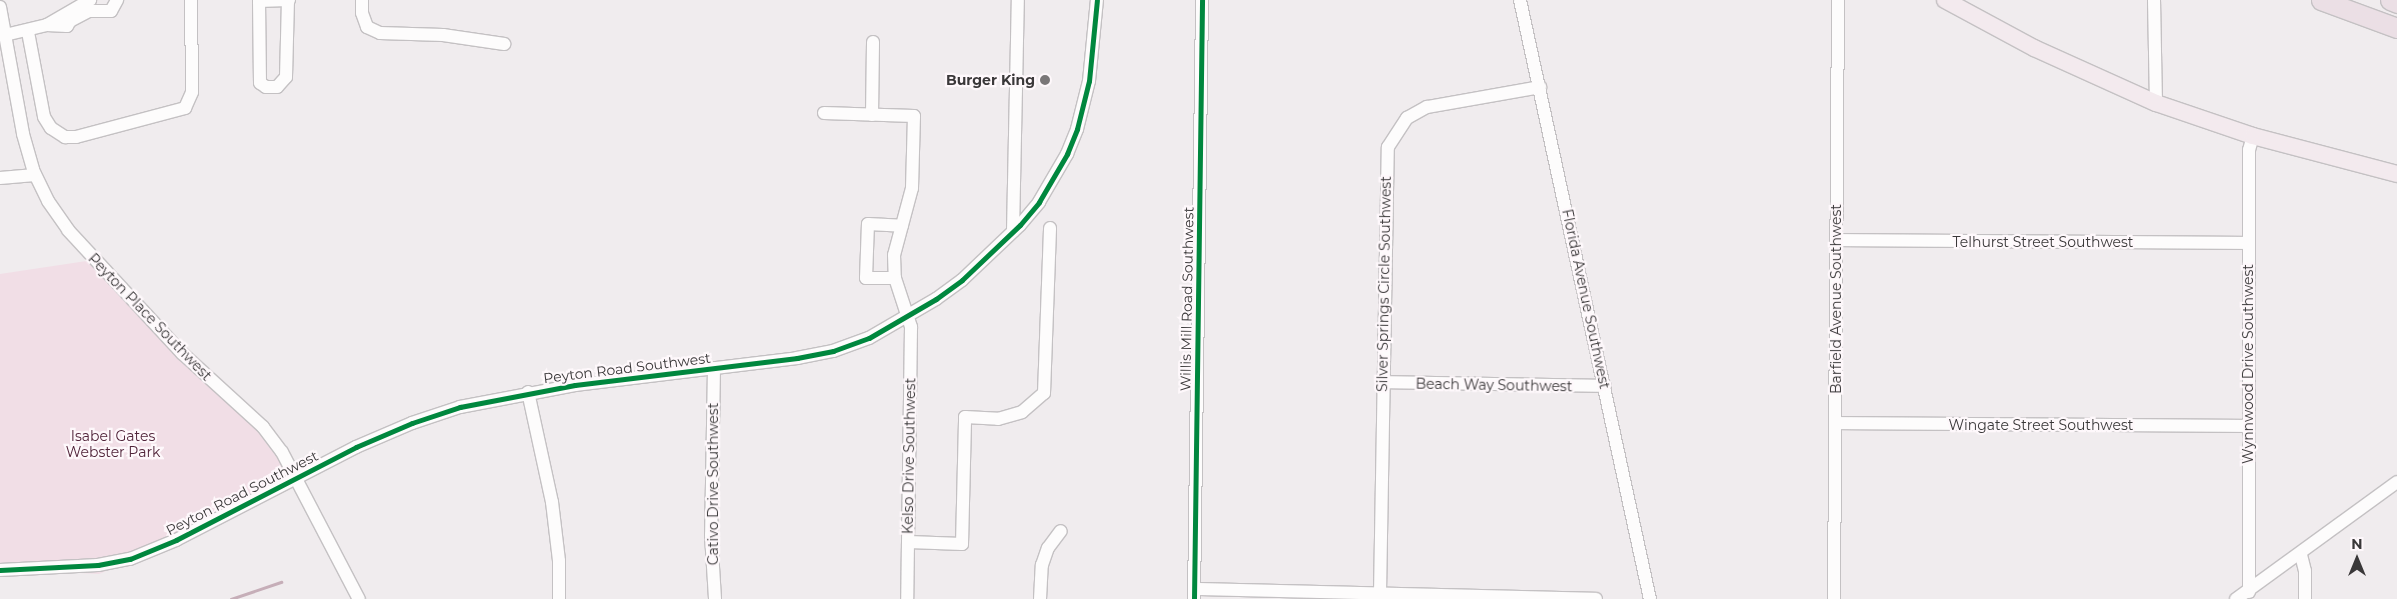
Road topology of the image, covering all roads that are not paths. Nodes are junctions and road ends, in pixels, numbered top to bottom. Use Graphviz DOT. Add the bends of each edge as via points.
graph roads {
  1 [pos="117,0"];
  2 [pos="191,0"];
  3 [pos="289,0"];
  4 [pos="362,0"];
  5 [pos="1018,0"];
  6 [pos="1097,0"];
  7 [pos="1202,0"];
  8 [pos="1520,0"];
  9 [pos="1838,0"];
  10 [pos="1945,0"];
  11 [pos="2154,0"];
  12 [pos="2321,0"];
  13 [pos="2390,0"];
  14 [pos="2397,2"];
  15 [pos="90,6"];
  16 [pos="1,16"];
  17 [pos="2397,28"];
  18 [pos="28,32"];
  19 [pos="5,36"];
  20 [pos="873,42"];
  21 [pos="504,44"];
  22 [pos="1540,87"];
  23 [pos="2156,103"];
  24 [pos="824,113"];
  25 [pos="872,115"];
  26 [pos="2253,136"];
  27 [pos="2397,174"];
  28 [pos="35,175"];
  29 [pos="0,178"];
  30 [pos="902,226"];
  31 [pos="1050,228"];
  32 [pos="1013,231"];
  33 [pos="1836,240"];
  34 [pos="2249,243"];
  35 [pos="895,278"];
  36 [pos="908,314"];
  37 [pos="714,368"];
  38 [pos="1383,382"];
  39 [pos="1605,386"];
  40 [pos="528,392"];
  41 [pos="1835,423"];
  42 [pos="2248,426"];
  43 [pos="296,478"];
  44 [pos="2397,482"];
  45 [pos="1061,531"];
  46 [pos="908,542"];
  47 [pos="2301,555"];
  48 [pos="0,570"];
  49 [pos="2249,592"];
  50 [pos="1195,594"];
  51 [pos="1380,594"];
  52 [pos="1440,597"];
  53 [pos="360,599"];
  54 [pos="559,599"];
  55 [pos="715,599"];
  56 [pos="907,599"];
  57 [pos="1040,599"];
  58 [pos="1596,599"];
  59 [pos="1650,599"];
  60 [pos="1834,599"];
  61 [pos="2236,599"];
  62 [pos="2305,599"];
  1 -- 15 [label="street" via="111,11"];
  2 -- 18 [label="street" via="192,92 185,108 76,137 65,137 51,128 44,117"];
  3 -- 3 [label="street" via="259,1 260,83 266,87 277,87 286,78"];
  4 -- 21 [label="street" via="367,27 380,33 443,35"];
  5 -- 32 [label="street"];
  6 -- 32 [label="street, Peyton Road Southwest" via="1089,81 1077,129 1054,179"];
  7 -- 50 [label="street, Willis Mill Road Southwest"];
  8 -- 22 [label="street, Florida Avenue Southwest"];
  9 -- 33 [label="street, Barfield Avenue Southwest"];
  10 -- 23 [label="main road" via="2034,48"];
  11 -- 23 [label="street"];
  12 -- 17 [label="highway"];
  13 -- 14 [label="highway"];
  15 -- 18 [label="street" via="94,17 47,25"];
  16 -- 19 [label="street, Peyton Place Southwest"];
  18 -- 19 [label="street"];
  19 -- 28 [label="street, Peyton Place Southwest" via="23,134"];
  20 -- 25 [label="street"];
  22 -- 38 [label="street, Silver Springs Circle Southwest" via="1427,107 1407,118 1394,135 1386,161"];
  22 -- 39 [label="street, Florida Avenue Southwest"];
  23 -- 26 [label="main road"];
  24 -- 25 [label="street"];
  25 -- 30 [label="street, Kelso Drive Southwest" via="914,116 912,188"];
  26 -- 27 [label="main road"];
  26 -- 34 [label="street, Wynnwood Drive Southwest" via="2249,150"];
  28 -- 29 [label="street"];
  28 -- 43 [label="street, Peyton Place Southwest" via="68,230 182,353 263,427"];
  30 -- 35 [label="street, Kelso Drive Southwest" via="894,255"];
  30 -- 35 [label="street" via="868,224 866,278"];
  31 -- 46 [label="street" via="1044,393 1022,412 998,419 965,417 962,544"];
  32 -- 36 [label="street, Peyton Road Southwest" via="962,280"];
  33 -- 34 [label="street, Telhurst Street Southwest"];
  33 -- 41 [label="street, Barfield Avenue Southwest"];
  34 -- 42 [label="street, Wynnwood Drive Southwest"];
  35 -- 36 [label="street, Kelso Drive Southwest"];
  36 -- 37 [label="street, Peyton Road Southwest" via="869,338 833,351"];
  36 -- 46 [label="street, Kelso Drive Southwest"];
  37 -- 40 [label="street, Peyton Road Southwest"];
  37 -- 55 [label="street, Cativo Drive Southwest" via="711,535"];
  38 -- 39 [label="street, Beach Way Southwest"];
  38 -- 51 [label="street, Silver Springs Circle Southwest"];
  39 -- 59 [label="street, Florida Avenue Southwest"];
  40 -- 43 [label="street, Peyton Road Southwest" via="460,407 412,423"];
  40 -- 54 [label="street" via="552,502 559,561"];
  41 -- 42 [label="street, Wingate Street Southwest"];
  41 -- 60 [label="street, Barfield Avenue Southwest"];
  42 -- 49 [label="street, Wynnwood Drive Southwest"];
  43 -- 48 [label="street, Peyton Road Southwest" via="176,540 130,559 98,565"];
  43 -- 53 [label="street, Peyton Place Southwest"];
  44 -- 47 [label="street"];
  45 -- 57 [label="street" via="1048,548 1042,566"];
  46 -- 56 [label="street, Kelso Drive Southwest"];
  47 -- 49 [label="street"];
  47 -- 62 [label="street" via="2305,571"];
  49 -- 61 [label="street"];
  50 -- 51 [label="street"];
  51 -- 52 [label="street"];
  52 -- 58 [label="street"];
}
